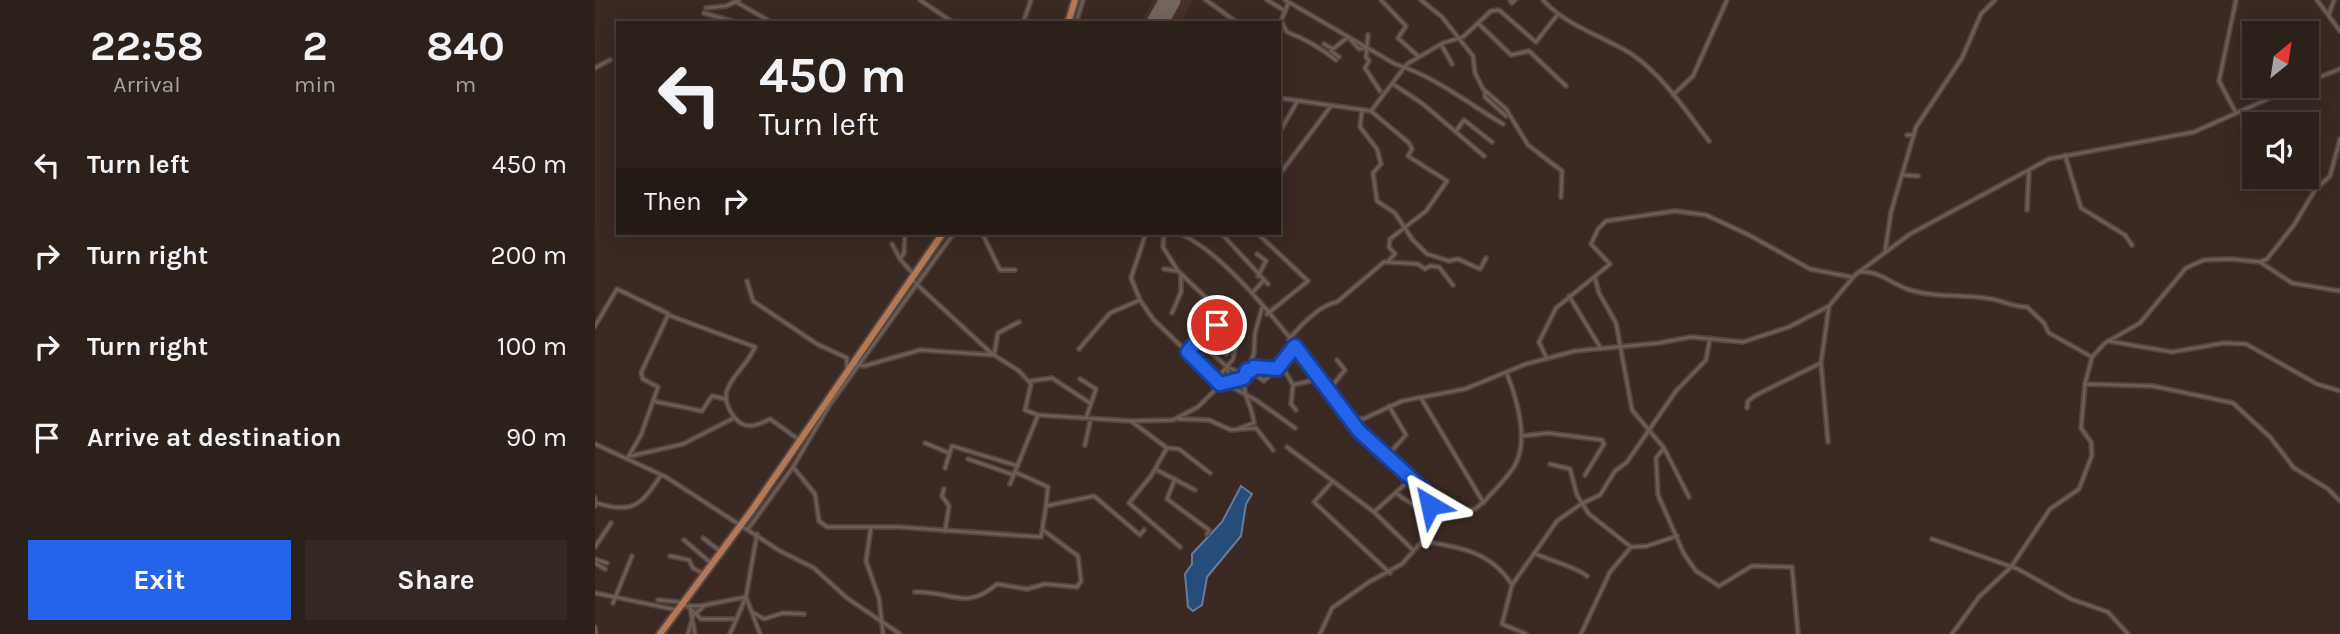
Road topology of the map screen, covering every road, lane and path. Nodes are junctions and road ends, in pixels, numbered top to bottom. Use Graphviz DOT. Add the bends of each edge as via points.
graph roads {
  1 [pos="920,0"];
  2 [pos="1031,0"];
  3 [pos="1075,0"];
  4 [pos="1083,0"];
  5 [pos="1206,0"];
  6 [pos="1268,0"];
  7 [pos="1285,0"];
  8 [pos="1381,0"];
  9 [pos="1421,0"];
  10 [pos="1510,0"];
  11 [pos="1515,0"];
  12 [pos="1543,0"];
  13 [pos="1727,0"];
  14 [pos="1995,0"];
  15 [pos="2236,0"];
  16 [pos="2317,0"];
  17 [pos="2334,0"];
  18 [pos="738,1"];
  19 [pos="706,8"];
  20 [pos="1285,11"];
  21 [pos="704,13"];
  22 [pos="1558,14"];
  23 [pos="2329,14"];
  24 [pos="732,21"];
  25 [pos="770,21"];
  26 [pos="951,21"];
  27 [pos="1024,21"];
  28 [pos="1069,21"];
  29 [pos="1077,21"];
  30 [pos="1235,21"];
  31 [pos="1280,21"];
  32 [pos="1281,23"];
  33 [pos="1478,23"];
  34 [pos="2340,31"];
  35 [pos="1368,35"];
  36 [pos="1347,37"];
  37 [pos="1458,38"];
  38 [pos="1532,41"];
  39 [pos="1324,44"];
  40 [pos="1441,44"];
  41 [pos="1368,47"];
  42 [pos="1331,51"];
  43 [pos="1528,51"];
  44 [pos="1418,57"];
  45 [pos="1338,58"];
  46 [pos="611,60"];
  47 [pos="1452,64"];
  48 [pos="1405,66"];
  49 [pos="595,68"];
  50 [pos="2340,69"];
  51 [pos="2319,77"];
  52 [pos="1393,84"];
  53 [pos="1566,86"];
  54 [pos="1380,91"];
  55 [pos="1485,92"];
  56 [pos="1673,95"];
  57 [pos="1281,98"];
  58 [pos="2270,98"];
  59 [pos="1297,102"];
  60 [pos="1331,106"];
  61 [pos="1363,109"];
  62 [pos="1371,111"];
  63 [pos="2236,113"];
  64 [pos="1506,116"];
  65 [pos="1503,124"];
  66 [pos="1281,130"];
  67 [pos="1456,131"];
  68 [pos="1907,135"];
  69 [pos="1914,135"];
  70 [pos="2340,139"];
  71 [pos="1709,141"];
  72 [pos="1492,142"];
  73 [pos="2065,155"];
  74 [pos="1484,156"];
  75 [pos="2029,170"];
  76 [pos="1281,172"];
  77 [pos="1902,175"];
  78 [pos="1918,176"];
  79 [pos="1561,197"];
  80 [pos="2027,210"];
  81 [pos="1406,228"];
  82 [pos="904,235"];
  83 [pos="942,235"];
  84 [pos="952,235"];
  85 [pos="983,235"];
  86 [pos="1145,235"];
  87 [pos="1164,235"];
  88 [pos="1180,235"];
  89 [pos="1223,235"];
  90 [pos="1259,235"];
  91 [pos="892,244"];
  92 [pos="2132,245"];
  93 [pos="1885,252"];
  94 [pos="1257,254"];
  95 [pos="1486,257"];
  96 [pos="900,259"];
  97 [pos="1389,260"];
  98 [pos="2260,262"];
  99 [pos="1164,269"];
  100 [pos="1015,270"];
  101 [pos="1858,272"];
  102 [pos="1179,273"];
  103 [pos="1258,275"];
  104 [pos="1853,277"];
  105 [pos="1595,278"];
  106 [pos="914,280"];
  107 [pos="1264,280"];
  108 [pos="747,281"];
  109 [pos="1268,284"];
  110 [pos="1453,285"];
  111 [pos="2340,291"];
  112 [pos="1251,295"];
  113 [pos="1569,296"];
  114 [pos="1140,300"];
  115 [pos="1829,306"];
  116 [pos="1262,308"];
  117 [pos="1172,313"];
  118 [pos="1267,314"];
  119 [pos="671,316"];
  120 [pos="1019,322"];
  121 [pos="1217,325"];
  122 [pos="595,326"];
  123 [pos="1229,328"];
  124 [pos="1710,338"];
  125 [pos="1289,339"];
  126 [pos="2108,341"];
  127 [pos="1236,344"];
  128 [pos="1295,346"];
  129 [pos="1620,346"];
  130 [pos="1600,347"];
  131 [pos="1079,349"];
  132 [pos="1207,350"];
  133 [pos="1188,352"];
  134 [pos="1226,354"];
  135 [pos="994,355"];
  136 [pos="2092,357"];
  137 [pos="1547,359"];
  138 [pos="1337,360"];
  139 [pos="1821,363"];
  140 [pos="856,365"];
  141 [pos="1250,365"];
  142 [pos="1281,365"];
  143 [pos="1264,366"];
  144 [pos="1226,367"];
  145 [pos="1277,369"];
  146 [pos="1247,370"];
  147 [pos="1507,373"];
  148 [pos="1221,374"];
  149 [pos="845,375"];
  150 [pos="1244,378"];
  151 [pos="1080,379"];
  152 [pos="1030,381"];
  153 [pos="1310,381"];
  154 [pos="1231,382"];
  155 [pos="1220,384"];
  156 [pos="1226,384"];
  157 [pos="2085,384"];
  158 [pos="1293,385"];
  159 [pos="1328,391"];
  160 [pos="2340,391"];
  161 [pos="1244,394"];
  162 [pos="1421,398"];
  163 [pos="725,399"];
  164 [pos="653,401"];
  165 [pos="1090,403"];
  166 [pos="1389,406"];
  167 [pos="1747,408"];
  168 [pos="1296,410"];
  169 [pos="1038,415"];
  170 [pos="734,417"];
  171 [pos="1349,417"];
  172 [pos="1088,419"];
  173 [pos="1177,419"];
  174 [pos="1131,421"];
  175 [pos="1295,428"];
  176 [pos="1238,429"];
  177 [pos="1649,433"];
  178 [pos="1521,436"];
  179 [pos="800,441"];
  180 [pos="1828,442"];
  181 [pos="925,443"];
  182 [pos="595,444"];
  183 [pos="1085,445"];
  184 [pos="1287,447"];
  185 [pos="1167,448"];
  186 [pos="1664,448"];
  187 [pos="1273,450"];
  188 [pos="949,453"];
  189 [pos="629,457"];
  190 [pos="1386,457"];
  191 [pos="968,459"];
  192 [pos="1550,464"];
  193 [pos="1018,466"];
  194 [pos="793,467"];
  195 [pos="944,468"];
  196 [pos="1155,469"];
  197 [pos="1210,473"];
  198 [pos="1014,474"];
  199 [pos="661,475"];
  200 [pos="1585,475"];
  201 [pos="1412,478"];
  202 [pos="1175,479"];
  203 [pos="1333,481"];
  204 [pos="1010,484"];
  205 [pos="944,489"];
  206 [pos="1195,490"];
  207 [pos="1397,494"];
  208 [pos="1689,497"];
  209 [pos="2340,501"];
  210 [pos="596,502"];
  211 [pos="1483,503"];
  212 [pos="1581,503"];
  213 [pos="1046,506"];
  214 [pos="1374,512"];
  215 [pos="1434,519"];
  216 [pos="611,523"];
  217 [pos="1436,525"];
  218 [pos="744,527"];
  219 [pos="871,527"];
  220 [pos="1043,530"];
  221 [pos="1144,530"];
  222 [pos="945,531"];
  223 [pos="757,534"];
  224 [pos="1207,534"];
  225 [pos="1677,536"];
  226 [pos="703,538"];
  227 [pos="1932,539"];
  228 [pos="684,540"];
  229 [pos="1422,541"];
  230 [pos="595,547"];
  231 [pos="1180,547"];
  232 [pos="1631,547"];
  233 [pos="1413,550"];
  234 [pos="720,552"];
  235 [pos="1534,553"];
  236 [pos="632,556"];
  237 [pos="670,556"];
  238 [pos="595,561"];
  239 [pos="607,563"];
  240 [pos="713,564"];
  241 [pos="2011,567"];
  242 [pos="605,569"];
  243 [pos="1390,573"];
  244 [pos="704,575"];
  245 [pos="1587,576"];
  246 [pos="1512,585"];
  247 [pos="595,593"];
  248 [pos="915,593"];
  249 [pos="746,597"];
  250 [pos="615,598"];
  251 [pos="659,600"];
  252 [pos="613,603"];
  253 [pos="681,606"];
  254 [pos="704,606"];
  255 [pos="690,608"];
  256 [pos="696,612"];
  257 [pos="752,612"];
  258 [pos="804,614"];
  259 [pos="692,618"];
  260 [pos="879,618"];
  261 [pos="738,619"];
  262 [pos="595,627"];
  263 [pos="596,634"];
  264 [pos="660,634"];
  265 [pos="688,634"];
  266 [pos="695,634"];
  267 [pos="730,634"];
  268 [pos="760,634"];
  269 [pos="883,634"];
  270 [pos="900,634"];
  271 [pos="1319,634"];
  272 [pos="1526,634"];
  273 [pos="1581,634"];
  274 [pos="1798,634"];
  275 [pos="1952,634"];
  276 [pos="2128,634"];
  1 -- 26 [label="street"];
  2 -- 27 [label="street"];
  3 -- 28 [label="highway"];
  4 -- 29 [label="street"];
  5 -- 30 [label="street"];
  6 -- 20 [label="street"];
  7 -- 20 [label="street" via="1289,5"];
  7 -- 36 [label="street"];
  8 -- 44 [label="street" via="1406,26 1398,38"];
  9 -- 37 [label="street"];
  10 -- 11 [label="street"];
  12 -- 22 [label="street"];
  13 -- 56 [label="street" via="1695,72"];
  14 -- 69 [label="street" via="1973,27 1962,58"];
  15 -- 63 [label="street" via="2219,81"];
  16 -- 23 [label="street"];
  17 -- 23 [label="street"];
  18 -- 19 [label="street"];
  18 -- 25 [label="street"];
  20 -- 31 [label="street"];
  21 -- 24 [label="street"];
  22 -- 38 [label="street" via="1540,38"];
  22 -- 56 [label="street" via="1639,60"];
  23 -- 34 [label="street"];
  32 -- 42 [label="street" via="1287,32 1303,37 1317,50"];
  33 -- 37 [label="street"];
  33 -- 38 [label="street" via="1499,10"];
  33 -- 43 [label="street" via="1511,55"];
  35 -- 41 [label="street"];
  36 -- 41 [label="street"];
  36 -- 42 [label="street"];
  37 -- 40 [label="street"];
  37 -- 55 [label="street" via="1473,56"];
  38 -- 43 [label="street"];
  39 -- 42 [label="street"];
  40 -- 44 [label="street"];
  40 -- 47 [label="street"];
  41 -- 48 [label="street"];
  41 -- 54 [label="street" via="1365,68"];
  42 -- 45 [label="street"];
  43 -- 53 [label="street"];
  44 -- 48 [label="street"];
  46 -- 49 [label="street"];
  48 -- 52 [label="street"];
  48 -- 65 [label="street"];
  50 -- 51 [label="street"];
  52 -- 62 [label="street"];
  52 -- 67 [label="street"];
  55 -- 64 [label="street"];
  55 -- 79 [label="street" via="1506,109 1528,145 1562,171"];
  56 -- 71 [label="street"];
  57 -- 59 [label="street"];
  58 -- 63 [label="street"];
  59 -- 60 [label="street"];
  59 -- 66 [label="street"];
  60 -- 61 [label="street"];
  60 -- 76 [label="street"];
  61 -- 62 [label="street"];
  61 -- 81 [label="street" via="1360,127 1377,149 1381,164 1373,173 1377,201"];
  62 -- 81 [label="street" via="1409,142 1408,156 1447,181 1426,211"];
  63 -- 73 [label="street" via="2186,135"];
  67 -- 72 [label="street" via="1464,120"];
  67 -- 74 [label="street"];
  68 -- 69 [label="street"];
  69 -- 77 [label="street"];
  70 -- 98 [label="street" via="2330,176 2315,190 2281,243"];
  73 -- 75 [label="street"];
  73 -- 92 [label="street" via="2081,208 2122,233"];
  75 -- 80 [label="street"];
  75 -- 93 [label="street" via="1928,222"];
  77 -- 78 [label="street"];
  77 -- 93 [label="street" via="1887,225"];
  81 -- 95 [label="street" via="1427,254 1440,259 1458,259 1481,269"];
  81 -- 97 [label="street" via="1390,239 1395,254"];
  82 -- 96 [label="street"];
  83 -- 106 [label="highway"];
  84 -- 106 [label="street"];
  85 -- 100 [label="street" via="1000,270"];
  86 -- 114 [label="street" via="1131,278"];
  87 -- 102 [label="street" via="1163,247"];
  88 -- 112 [label="street" via="1218,257"];
  89 -- 103 [label="street"];
  90 -- 118 [label="street" via="1308,281"];
  91 -- 96 [label="street"];
  93 -- 101 [label="street"];
  94 -- 103 [label="street" via="1266,261"];
  96 -- 106 [label="street"];
  97 -- 110 [label="street" via="1425,269 1439,267"];
  97 -- 125 [label="street" via="1337,302 1305,320"];
  98 -- 111 [label="street" via="2292,283"];
  98 -- 126 [label="street" via="2204,260 2188,267 2140,323"];
  99 -- 102 [label="street"];
  101 -- 104 [label="street"];
  101 -- 136 [label="street" via="1873,273 1932,296 1978,297 2027,307 2049,333"];
  102 -- 117 [label="street" via="1181,292"];
  102 -- 127 [label="street" via="1222,313 1238,321 1242,330"];
  103 -- 107 [label="street"];
  104 -- 105 [label="street" via="1810,269 1711,217 1675,211 1604,223 1591,244 1610,264"];
  104 -- 115 [label="street"];
  105 -- 113 [label="street"];
  105 -- 129 [label="street" via="1616,323"];
  106 -- 135 [label="street"];
  106 -- 140 [label="highway"];
  107 -- 109 [label="street"];
  107 -- 112 [label="street"];
  108 -- 149 [label="street" via="753,300 817,344 847,358"];
  112 -- 116 [label="street"];
  113 -- 130 [label="street"];
  113 -- 137 [label="street" via="1556,308 1539,339"];
  114 -- 131 [label="street" via="1110,313"];
  114 -- 133 [label="street"];
  115 -- 124 [label="street" via="1795,325 1743,342"];
  115 -- 139 [label="street"];
  116 -- 118 [label="street"];
  116 -- 141 [label="street"];
  118 -- 125 [label="street"];
  119 -- 122 [label="street" via="617,289"];
  119 -- 163 [label="street" via="755,347"];
  119 -- 164 [label="street" via="664,320 641,373 643,379 658,386"];
  120 -- 135 [label="street" via="998,333"];
  121 -- 133 [label="street" via="1205,330"];
  123 -- 127 [label="street"];
  124 -- 129 [label="street"];
  124 -- 177 [label="street" via="1706,360 1676,391"];
  125 -- 128 [label="street"];
  126 -- 136 [label="street"];
  126 -- 160 [label="street" via="2172,352 2246,344 2317,384"];
  127 -- 134 [label="street"];
  127 -- 144 [label="street"];
  128 -- 142 [label="street"];
  128 -- 159 [label="street"];
  129 -- 130 [label="street"];
  129 -- 177 [label="street" via="1632,410"];
  130 -- 137 [label="street"];
  132 -- 144 [label="street"];
  133 -- 155 [label="street"];
  135 -- 140 [label="street" via="921,350"];
  135 -- 152 [label="street"];
  136 -- 157 [label="street"];
  137 -- 147 [label="street"];
  138 -- 159 [label="street" via="1345,370"];
  139 -- 167 [label="street" via="1756,395"];
  139 -- 180 [label="street"];
  140 -- 149 [label="highway"];
  140 -- 194 [label="street"];
  141 -- 143 [label="street" via="1258,361"];
  141 -- 146 [label="street"];
  142 -- 145 [label="street"];
  142 -- 158 [label="street"];
  143 -- 145 [label="street"];
  143 -- 146 [label="street"];
  144 -- 146 [label="street" via="1240,373"];
  144 -- 148 [label="street"];
  144 -- 154 [label="street"];
  145 -- 146 [label="street" via="1264,380"];
  146 -- 150 [label="street"];
  147 -- 162 [label="street" via="1465,389"];
  147 -- 178 [label="street"];
  149 -- 179 [label="highway"];
  150 -- 154 [label="street"];
  150 -- 161 [label="street"];
  151 -- 165 [label="street" via="1096,389"];
  152 -- 165 [label="street" via="1052,378"];
  152 -- 169 [label="street" via="1025,410"];
  153 -- 158 [label="street"];
  154 -- 156 [label="street"];
  155 -- 156 [label="street"];
  155 -- 173 [label="street" via="1198,407"];
  156 -- 161 [label="street"];
  157 -- 209 [label="street" via="2146,385 2233,403 2270,437 2294,468"];
  157 -- 241 [label="street" via="2081,428 2091,442 2092,455 2085,475 2075,492 2050,509"];
  158 -- 168 [label="street" via="1291,404"];
  159 -- 171 [label="street"];
  161 -- 175 [label="street"];
  161 -- 176 [label="street" via="1254,423"];
  162 -- 166 [label="street"];
  162 -- 211 [label="street"];
  163 -- 164 [label="street" via="712,396 702,411"];
  163 -- 170 [label="street"];
  164 -- 189 [label="street"];
  165 -- 172 [label="street"];
  166 -- 171 [label="street" via="1363,419"];
  166 -- 190 [label="street" via="1406,435"];
  169 -- 172 [label="street"];
  169 -- 193 [label="street"];
  170 -- 179 [label="street" via="749,426 771,419"];
  170 -- 189 [label="street" via="683,444"];
  171 -- 190 [label="street"];
  172 -- 174 [label="street"];
  172 -- 183 [label="street"];
  173 -- 174 [label="street"];
  173 -- 176 [label="street" via="1201,419"];
  174 -- 185 [label="street"];
  176 -- 187 [label="street" via="1256,428"];
  177 -- 186 [label="street"];
  177 -- 212 [label="street" via="1602,493"];
  178 -- 200 [label="street" via="1548,433 1602,440 1604,444"];
  178 -- 211 [label="street" via="1515,464"];
  179 -- 218 [label="highway"];
  181 -- 188 [label="street"];
  182 -- 189 [label="street"];
  184 -- 203 [label="street"];
  185 -- 196 [label="street"];
  185 -- 197 [label="street" via="1179,449"];
  186 -- 208 [label="street"];
  186 -- 225 [label="street" via="1656,458 1658,495"];
  188 -- 193 [label="street" via="952,446"];
  188 -- 195 [label="street"];
  189 -- 199 [label="street"];
  190 -- 201 [label="street"];
  191 -- 198 [label="street"];
  192 -- 212 [label="street" via="1570,469"];
  193 -- 198 [label="street"];
  194 -- 218 [label="street"];
  194 -- 219 [label="street" via="815,494 823,526"];
  196 -- 202 [label="street"];
  196 -- 231 [label="street" via="1129,503"];
  198 -- 204 [label="street"];
  198 -- 213 [label="street" via="1048,486"];
  199 -- 210 [label="street" via="642,502 618,509"];
  199 -- 218 [label="street"];
  201 -- 207 [label="street"];
  201 -- 215 [label="street" via="1431,500"];
  202 -- 206 [label="street"];
  202 -- 224 [label="street" via="1167,499 1209,530"];
  203 -- 214 [label="street"];
  203 -- 243 [label="street" via="1314,502"];
  205 -- 222 [label="street" via="942,496 949,506"];
  207 -- 214 [label="street"];
  207 -- 215 [label="street"];
  211 -- 217 [label="street" via="1475,509 1453,511"];
  212 -- 232 [label="street"];
  212 -- 235 [label="street" via="1557,521"];
  213 -- 220 [label="street"];
  213 -- 221 [label="street" via="1094,496 1130,529 1140,535"];
  214 -- 233 [label="street"];
  215 -- 217 [label="street"];
  216 -- 230 [label="street"];
  217 -- 229 [label="street"];
  218 -- 223 [label="street"];
  218 -- 234 [label="highway"];
  219 -- 222 [label="street"];
  219 -- 260 [label="street" via="866,561 879,598"];
  220 -- 222 [label="street" via="1038,537"];
  220 -- 248 [label="street" via="1077,556 1081,581 1077,587 1045,584 1027,589 997,584 970,600"];
  223 -- 249 [label="street"];
  223 -- 260 [label="street" via="814,568 847,598"];
  225 -- 232 [label="street"];
  225 -- 274 [label="street" via="1691,566 1719,586 1752,566 1792,567"];
  226 -- 234 [label="street"];
  227 -- 241 [label="street"];
  228 -- 240 [label="street"];
  229 -- 233 [label="street"];
  229 -- 246 [label="street" via="1479,554 1502,570"];
  232 -- 273 [label="street" via="1610,572"];
  233 -- 243 [label="street"];
  234 -- 240 [label="highway"];
  235 -- 245 [label="street"];
  235 -- 246 [label="street"];
  236 -- 250 [label="street"];
  237 -- 244 [label="street" via="689,560"];
  238 -- 239 [label="street"];
  238 -- 242 [label="street"];
  240 -- 244 [label="highway"];
  241 -- 275 [label="street" via="1979,597"];
  241 -- 276 [label="street" via="2108,612"];
  243 -- 271 [label="street" via="1335,606"];
  244 -- 253 [label="highway"];
  246 -- 272 [label="street" via="1502,624"];
  247 -- 250 [label="street"];
  249 -- 254 [label="street"];
  249 -- 257 [label="street"];
  249 -- 261 [label="street"];
  250 -- 252 [label="street"];
  250 -- 253 [label="street"];
  251 -- 253 [label="street"];
  253 -- 255 [label="street"];
  253 -- 264 [label="highway"];
  254 -- 255 [label="street"];
  254 -- 256 [label="street"];
  255 -- 256 [label="street"];
  255 -- 259 [label="street"];
  256 -- 259 [label="street"];
  256 -- 261 [label="street" via="701,619"];
  257 -- 258 [label="street" via="764,618"];
  257 -- 268 [label="street"];
  259 -- 265 [label="street"];
  259 -- 266 [label="street"];
  260 -- 269 [label="street"];
  260 -- 270 [label="street"];
  261 -- 267 [label="street"];
  262 -- 263 [label="street"];
}
